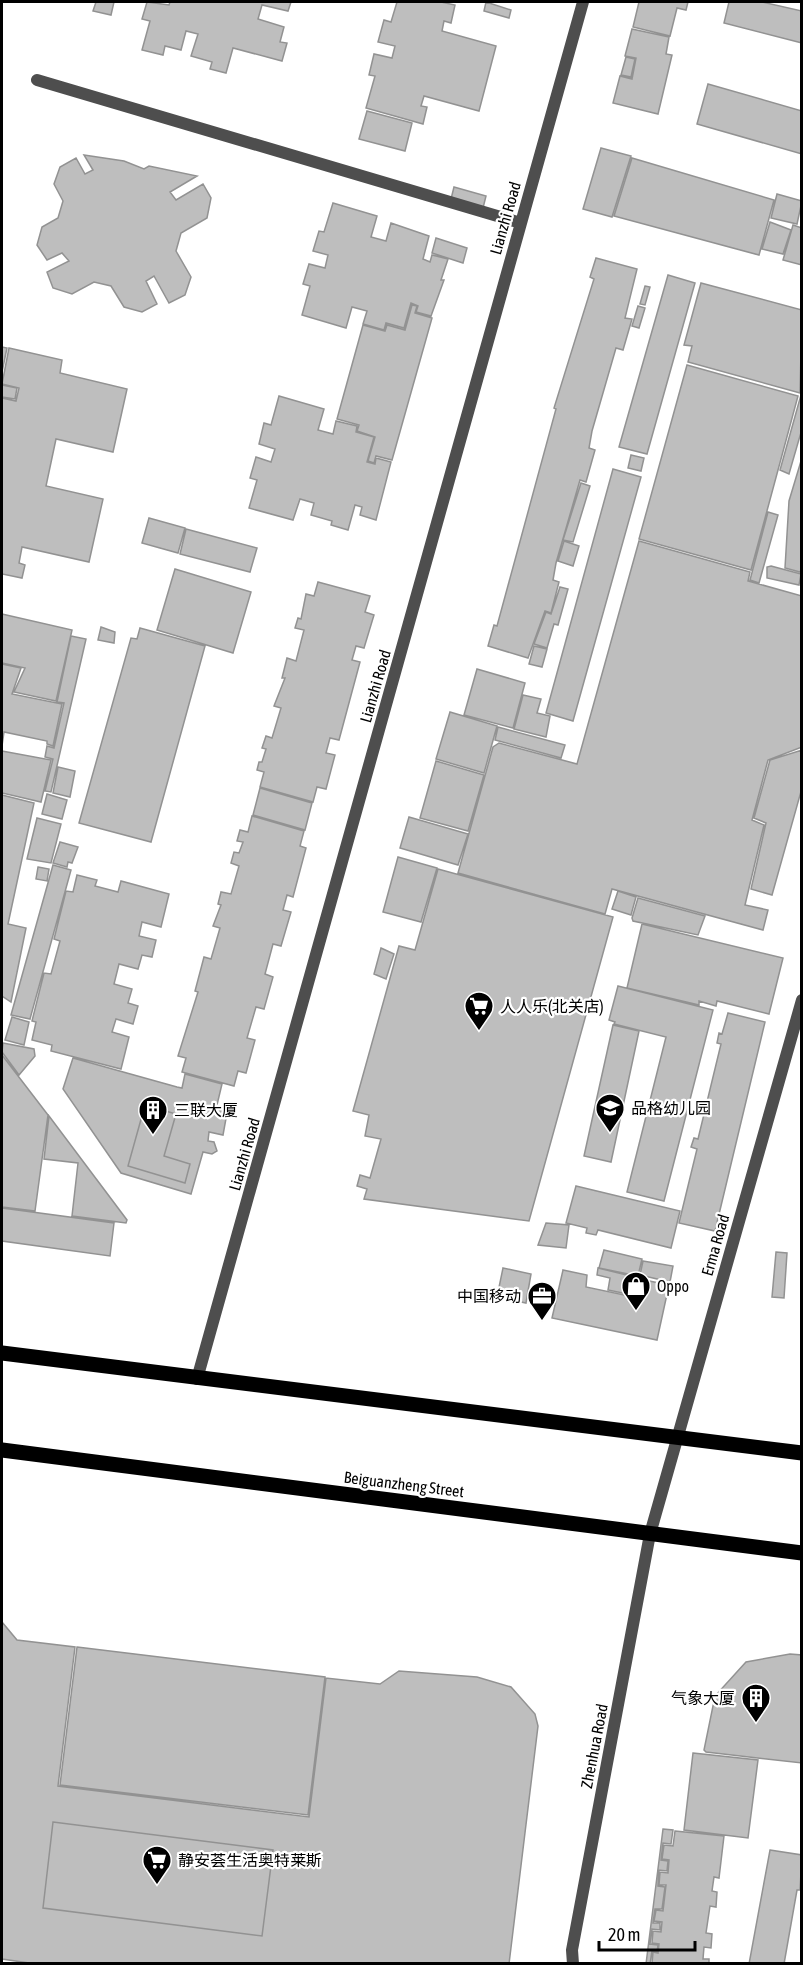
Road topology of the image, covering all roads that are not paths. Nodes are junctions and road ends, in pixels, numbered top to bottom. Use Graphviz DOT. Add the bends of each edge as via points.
graph roads {
  1 [pos="584,2"];
  2 [pos="37,80"];
  3 [pos="521,223"];
  4 [pos="801,1000"];
  5 [pos="2,1353"];
  6 [pos="197,1379"];
  7 [pos="676,1439"];
  8 [pos="2,1450"];
  9 [pos="801,1454"];
  10 [pos="650,1534"];
  11 [pos="801,1553"];
  12 [pos="573,1964"];
  1 -- 3 [label="street, Lianzhi Road"];
  2 -- 3 [label="street"];
  3 -- 6 [label="street, Lianzhi Road"];
  4 -- 7 [label="street, Erma Road"];
  5 -- 6 [label="main road"];
  6 -- 7 [label="main road"];
  7 -- 9 [label="main road"];
  7 -- 10 [label="street, Erma Road"];
  8 -- 10 [label="main road, Beiguanzheng Street"];
  10 -- 11 [label="main road, Beiguanzheng Street"];
  10 -- 12 [label="street, Zhenhua Road" via="572,1950"];
}
